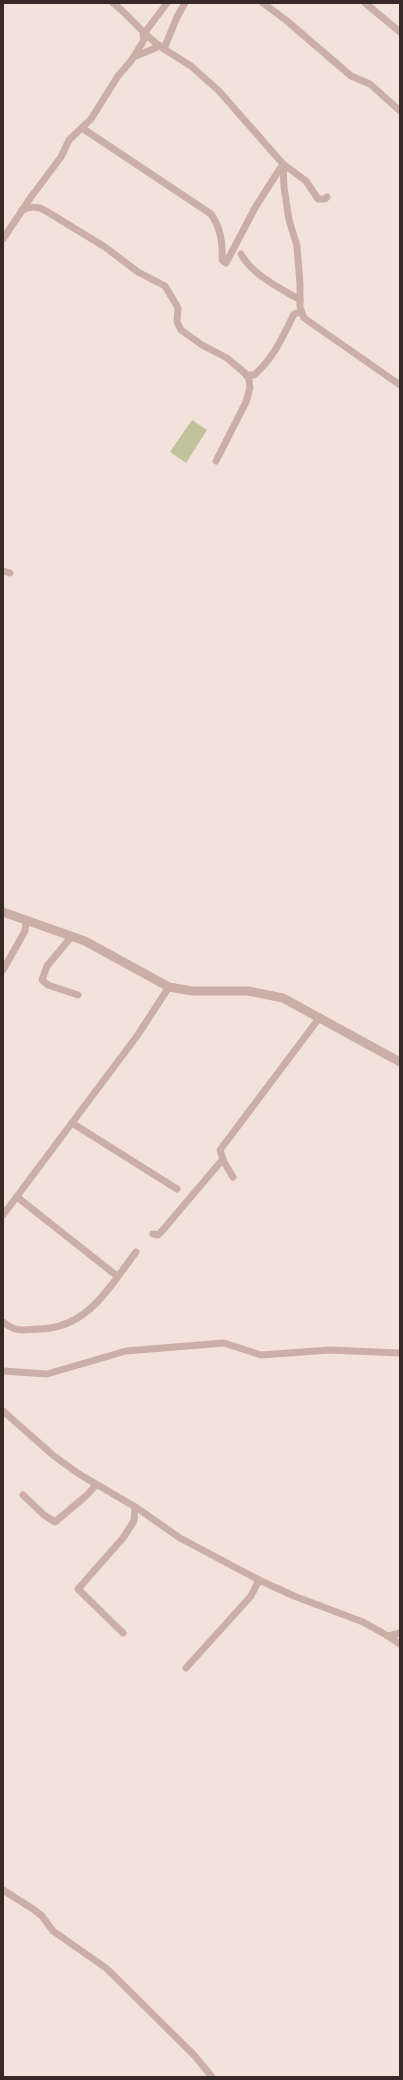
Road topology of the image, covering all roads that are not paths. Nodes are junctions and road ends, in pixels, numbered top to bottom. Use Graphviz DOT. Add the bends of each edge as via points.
graph roads {
  1 [pos="113,3"];
  2 [pos="167,3"];
  3 [pos="185,3"];
  4 [pos="263,3"];
  5 [pos="365,3"];
  6 [pos="400,32"];
  7 [pos="143,35"];
  8 [pos="162,47"];
  9 [pos="134,56"];
  10 [pos="400,111"];
  11 [pos="82,128"];
  12 [pos="283,164"];
  13 [pos="327,197"];
  14 [pos="22,210"];
  15 [pos="3,238"];
  16 [pos="241,254"];
  17 [pos="300,300"];
  18 [pos="300,312"];
  19 [pos="246,375"];
  20 [pos="400,385"];
  21 [pos="216,461"];
  22 [pos="3,912"];
  23 [pos="26,920"];
  24 [pos="72,936"];
  25 [pos="3,970"];
  26 [pos="169,987"];
  27 [pos="78,995"];
  28 [pos="320,1017"];
  29 [pos="400,1062"];
  30 [pos="72,1123"];
  31 [pos="223,1159"];
  32 [pos="233,1177"];
  33 [pos="177,1189"];
  34 [pos="17,1197"];
  35 [pos="3,1215"];
  36 [pos="152,1234"];
  37 [pos="136,1252"];
  38 [pos="117,1276"];
  39 [pos="3,1322"];
  40 [pos="400,1353"];
  41 [pos="3,1371"];
  42 [pos="3,1411"];
  43 [pos="96,1485"];
  44 [pos="23,1495"];
  45 [pos="135,1507"];
  46 [pos="259,1580"];
  47 [pos="400,1633"];
  48 [pos="123,1634"];
  49 [pos="388,1636"];
  50 [pos="400,1644"];
  51 [pos="186,1668"];
  52 [pos="3,1890"];
  53 [pos="212,2077"];
  1 -- 7 [label="street"];
  2 -- 7 [label="street"];
  3 -- 8 [label="street"];
  4 -- 10 [label="street" via="351,76 370,84"];
  5 -- 6 [label="street"];
  7 -- 8 [label="street"];
  7 -- 9 [label="street" via="144,40"];
  8 -- 9 [label="street"];
  8 -- 12 [label="street" via="191,66 219,91"];
  9 -- 11 [label="street" via="91,119"];
  11 -- 12 [label="street" via="211,214 217,222 221,236 222,260 226,263 256,206"];
  11 -- 14 [label="street" via="69,140 61,157"];
  12 -- 13 [label="street" via="306,181 318,199"];
  12 -- 17 [label="street" via="289,220 297,246"];
  14 -- 15 [label="street"];
  14 -- 19 [label="street" via="29,207 41,208 105,247 138,272 165,286 178,308 177,322 181,330 227,358"];
  16 -- 17 [label="street" via="246,263"];
  17 -- 18 [label="street"];
  18 -- 19 [label="street" via="294,314 278,348 261,368 254,375"];
  18 -- 20 [label="street" via="304,318"];
  19 -- 21 [label="street" via="250,388 246,402"];
  22 -- 23 [label="street"];
  23 -- 24 [label="street"];
  23 -- 25 [label="street" via="24,931"];
  24 -- 26 [label="street"];
  24 -- 27 [label="street" via="47,966 42,980 48,985"];
  26 -- 28 [label="street" via="192,991 248,991 273,995"];
  26 -- 30 [label="street" via="137,1036"];
  28 -- 29 [label="street"];
  28 -- 31 [label="street" via="224,1144 220,1150"];
  30 -- 33 [label="street"];
  30 -- 34 [label="street"];
  31 -- 32 [label="street"];
  31 -- 36 [label="street" via="162,1231 158,1235"];
  34 -- 35 [label="street"];
  34 -- 38 [label="street"];
  37 -- 38 [label="street"];
  38 -- 39 [label="street" via="94,1307 58,1328 16,1331"];
  40 -- 41 [label="street" via="330,1350 261,1355 224,1343 126,1351 48,1374"];
  42 -- 43 [label="street" via="54,1456"];
  43 -- 44 [label="street" via="55,1522"];
  43 -- 45 [label="street"];
  45 -- 46 [label="street" via="180,1538"];
  45 -- 48 [label="street" via="134,1521 123,1538 78,1589"];
  46 -- 49 [label="street" via="363,1622"];
  46 -- 51 [label="street" via="251,1596"];
  47 -- 49 [label="street"];
  49 -- 50 [label="street"];
  52 -- 53 [label="street" via="33,1908 53,1932 106,1968 194,2055"];
}
